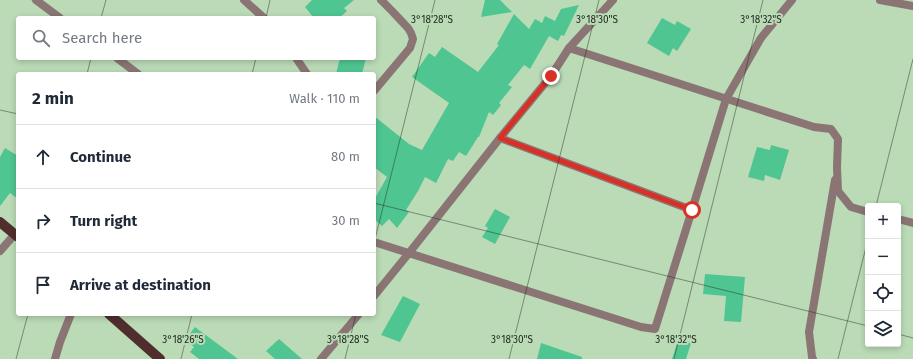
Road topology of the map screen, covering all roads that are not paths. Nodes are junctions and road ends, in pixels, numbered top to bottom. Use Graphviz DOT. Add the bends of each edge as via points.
graph roads {
  1 [pos="36,0"];
  2 [pos="244,0"];
  3 [pos="381,0"];
  4 [pos="613,0"];
  5 [pos="792,0"];
  6 [pos="880,0"];
  7 [pos="913,6"];
  8 [pos="57,16"];
  9 [pos="262,16"];
  10 [pos="569,48"];
  11 [pos="120,60"];
  12 [pos="297,60"];
  13 [pos="135,72"];
  14 [pos="306,72"];
  15 [pos="376,89"];
  16 [pos="726,99"];
  17 [pos="500,138"];
  18 [pos="837,167"];
  19 [pos="692,210"];
  20 [pos="865,211"];
  21 [pos="901,220"];
  22 [pos="0,222"];
  23 [pos="913,223"];
  24 [pos="16,236"];
  25 [pos="376,243"];
  26 [pos="0,251"];
  27 [pos="409,253"];
  28 [pos="376,294"];
  29 [pos="70,316"];
  30 [pos="111,316"];
  31 [pos="357,316"];
  32 [pos="55,359"];
  33 [pos="160,359"];
  34 [pos="320,359"];
  35 [pos="813,359"];
  1 -- 8 [label="street"];
  2 -- 9 [label="street"];
  3 -- 15 [label="street" via="408,28 413,39 410,48"];
  4 -- 10 [label="street"];
  5 -- 16 [label="street" via="761,38"];
  6 -- 7 [label="street"];
  10 -- 16 [label="street"];
  10 -- 17 [label="street" via="551,76"];
  11 -- 13 [label="street"];
  12 -- 14 [label="street"];
  16 -- 18 [label="street" via="814,127 831,129 838,139"];
  16 -- 19 [label="street"];
  17 -- 19 [label="street"];
  17 -- 27 [label="street"];
  18 -- 20 [label="street" via="838,191 851,207"];
  18 -- 35 [label="street" via="810,332"];
  19 -- 27 [label="street" via="655,329 641,328"];
  21 -- 23 [label="street"];
  22 -- 24 [label="main road"];
  24 -- 26 [label="street"];
  25 -- 27 [label="street"];
  27 -- 28 [label="street"];
  29 -- 32 [label="street"];
  30 -- 33 [label="main road"];
  31 -- 34 [label="street"];
}
